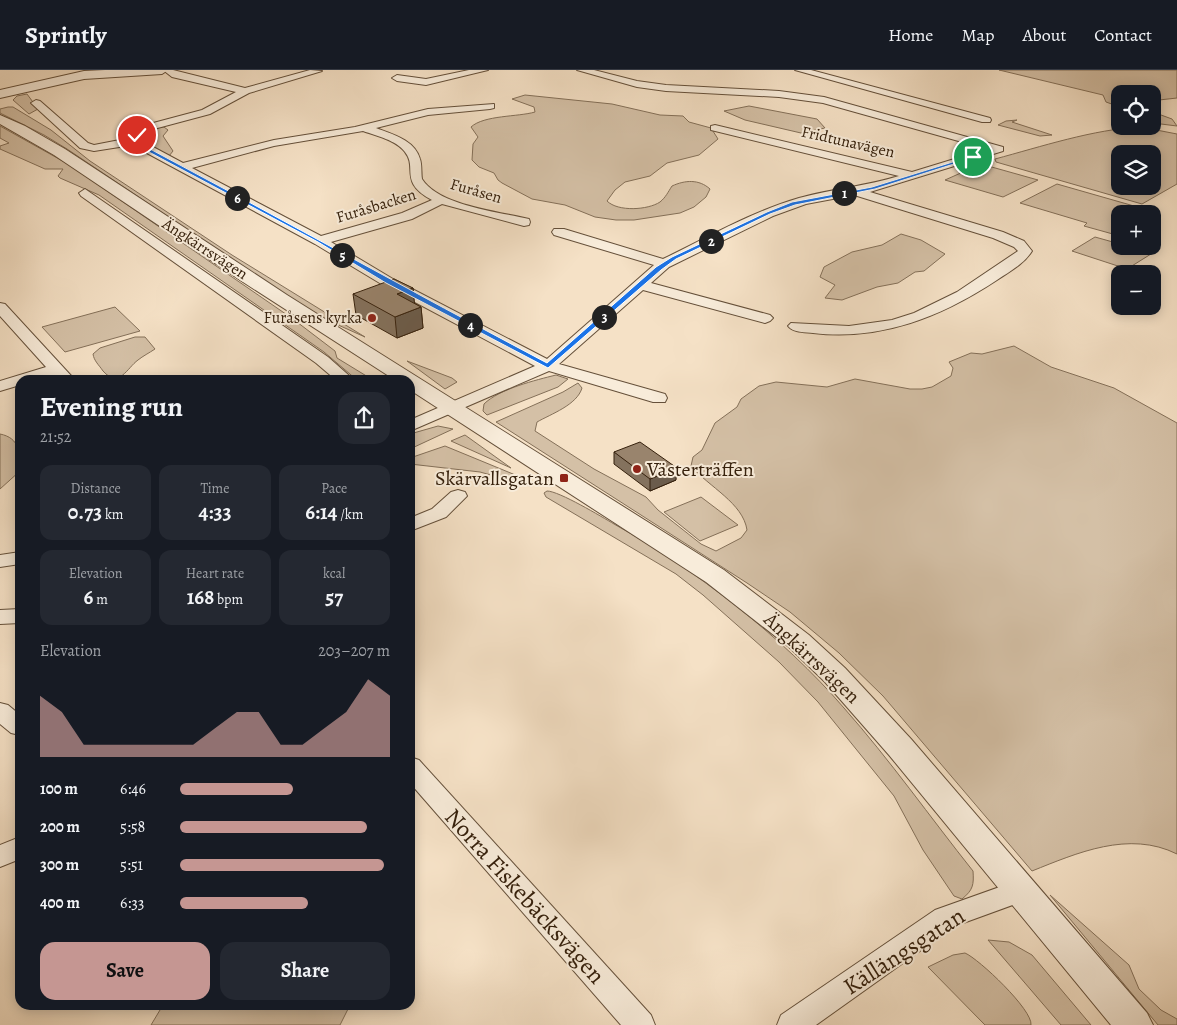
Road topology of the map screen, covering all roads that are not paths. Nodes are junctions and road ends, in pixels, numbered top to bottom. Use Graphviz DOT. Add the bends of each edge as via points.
graph roads {
  1 [pos="162,70"];
  2 [pos="168,70"];
  3 [pos="483,70"];
  4 [pos="582,70"];
  5 [pos="800,70"];
  6 [pos="317,71"];
  7 [pos="96,72"];
  8 [pos="397,78"];
  9 [pos="245,91"];
  10 [pos="0,94"];
  11 [pos="36,103"];
  12 [pos="490,106"];
  13 [pos="0,119"];
  14 [pos="986,120"];
  15 [pos="365,128"];
  16 [pos="715,128"];
  17 [pos="134,141"];
  18 [pos="181,167"];
  19 [pos="914,176"];
  20 [pos="855,191"];
  21 [pos="85,193"];
  22 [pos="441,200"];
  23 [pos="524,222"];
  24 [pos="559,232"];
  25 [pos="320,241"];
  26 [pos="664,264"];
  27 [pos="641,285"];
  28 [pos="0,307"];
  29 [pos="765,318"];
  30 [pos="796,326"];
  31 [pos="548,366"];
  32 [pos="62,374"];
  33 [pos="340,375"];
  34 [pos="401,375"];
  35 [pos="15,383"];
  36 [pos="415,384"];
  37 [pos="0,386"];
  38 [pos="659,398"];
  39 [pos="454,408"];
  40 [pos="415,424"];
  41 [pos="458,496"];
  42 [pos="415,523"];
  43 [pos="15,559"];
  44 [pos="0,561"];
  45 [pos="15,616"];
  46 [pos="0,617"];
  47 [pos="0,711"];
  48 [pos="15,724"];
  49 [pos="415,772"];
  50 [pos="15,850"];
  51 [pos="0,856"];
  52 [pos="1022,890"];
  53 [pos="640,1025"];
  54 [pos="792,1025"];
  55 [pos="1134,1025"];
  1 -- 7 [label="street"];
  2 -- 9 [label="street"];
  3 -- 8 [label="street" via="426,82"];
  4 -- 19 [label="street" via="666,88 779,94 824,100 999,149"];
  5 -- 14 [label="street"];
  6 -- 9 [label="street"];
  7 -- 10 [label="street"];
  9 -- 17 [label="street" via="206,112 146,128"];
  11 -- 17 [label="street" via="87,147"];
  12 -- 15 [label="street" via="428,112"];
  13 -- 34 [label="street, Ängkärrsvägen" via="25,130 63,154"];
  15 -- 18 [label="street" via="283,141"];
  15 -- 22 [label="street, Furåsen" via="409,149 418,182"];
  16 -- 19 [label="street, Fridtunavägen"];
  17 -- 18 [label="street"];
  18 -- 25 [label="street"];
  19 -- 20 [label="street, Fridtunavägen"];
  20 -- 26 [label="street, Fridtunavägen" via="778,209"];
  20 -- 30 [label="street" via="998,235 1019,244 1025,251 973,291 904,321 850,331"];
  21 -- 33 [label="street"];
  22 -- 23 [label="street, Furåsen"];
  22 -- 25 [label="street, Furåsbacken" via="408,216"];
  24 -- 26 [label="street"];
  25 -- 31 [label="street" via="381,278"];
  26 -- 27 [label="street, Fridtunavägen"];
  27 -- 29 [label="street"];
  27 -- 31 [label="street, Fridtunavägen"];
  28 -- 32 [label="street"];
  31 -- 38 [label="street"];
  31 -- 39 [label="street, Fridtunavägen"];
  35 -- 37 [label="street"];
  36 -- 39 [label="street, Ängkärrsvägen"];
  39 -- 40 [label="street"];
  39 -- 52 [label="street, Ängkärrsvägen" via="715,576 799,641 867,710"];
  41 -- 42 [label="street" via="439,513"];
  43 -- 44 [label="street"];
  45 -- 46 [label="street"];
  47 -- 48 [label="street"];
  49 -- 53 [label="street, Norra Fiskebäcksvägen"];
  50 -- 51 [label="street"];
  52 -- 54 [label="street, Källängsgatan" via="945,918"];
  52 -- 55 [label="street, Ängkärrsvägen"];
}
